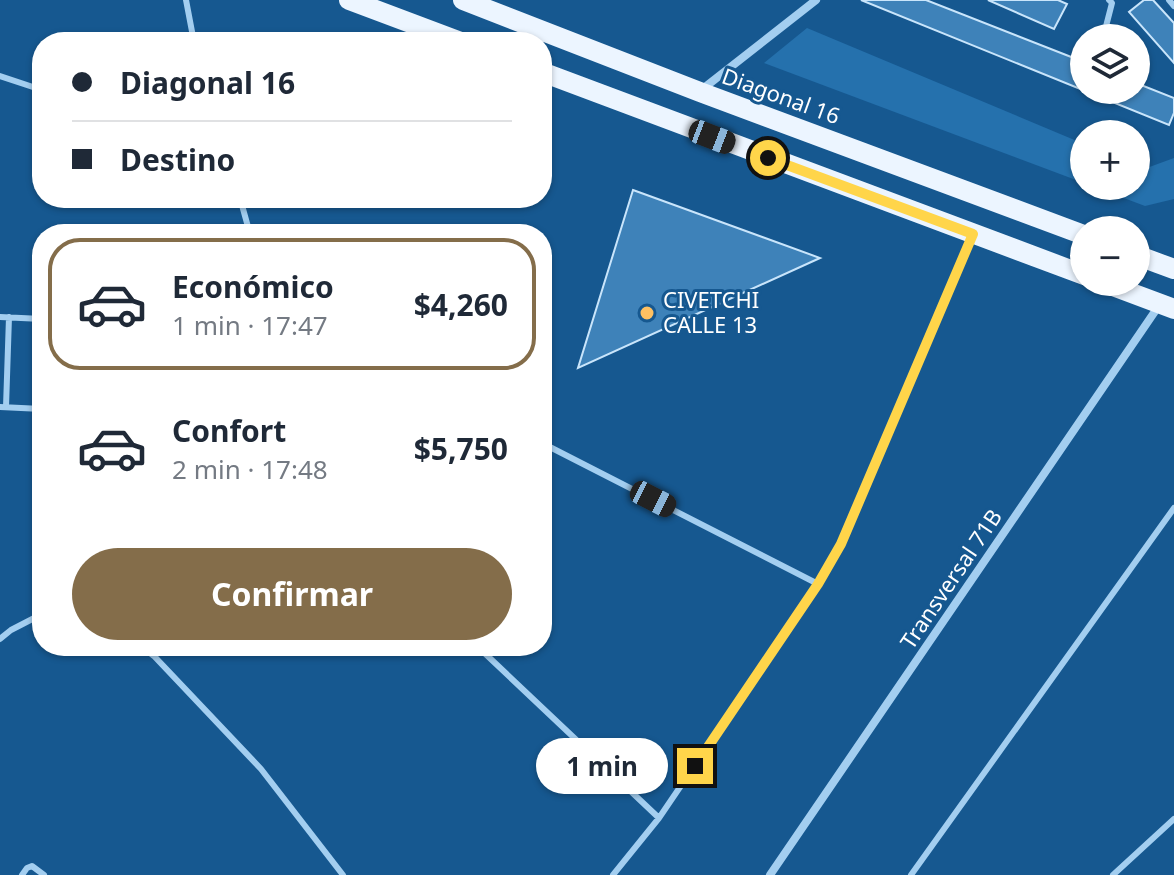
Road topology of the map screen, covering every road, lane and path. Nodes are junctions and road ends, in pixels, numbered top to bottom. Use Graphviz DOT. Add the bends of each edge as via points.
graph roads {
  1 [pos="186,0"];
  2 [pos="349,0"];
  3 [pos="463,0"];
  4 [pos="816,0"];
  5 [pos="1169,0"];
  6 [pos="1113,1"];
  7 [pos="1174,6"];
  8 [pos="1107,24"];
  9 [pos="192,32"];
  10 [pos="434,32"];
  11 [pos="545,32"];
  12 [pos="552,35"];
  13 [pos="0,76"];
  14 [pos="552,76"];
  15 [pos="32,87"];
  16 [pos="700,92"];
  17 [pos="1070,230"];
  18 [pos="973,234"];
  19 [pos="1150,260"];
  20 [pos="1174,269"];
  21 [pos="1070,270"];
  22 [pos="1140,296"];
  23 [pos="1167,306"];
  24 [pos="0,317"];
  25 [pos="9,317"];
  26 [pos="32,318"];
  27 [pos="3,407"];
  28 [pos="32,408"];
  29 [pos="552,448"];
  30 [pos="1174,508"];
  31 [pos="818,584"];
  32 [pos="32,619"];
  33 [pos="0,639"];
  34 [pos="154,656"];
  35 [pos="488,656"];
  36 [pos="659,818"];
  37 [pos="1174,819"];
  38 [pos="22,875"];
  39 [pos="44,875"];
  40 [pos="343,875"];
  41 [pos="613,875"];
  42 [pos="770,875"];
  43 [pos="911,875"];
  44 [pos="1113,875"];
  1 -- 9 [label="lane"];
  2 -- 10 [label="main road"];
  3 -- 11 [label="main road, Diagonal 16"];
  4 -- 16 [label="street"];
  5 -- 7 [label="lane"];
  6 -- 8 [label="lane"];
  12 -- 16 [label="main road, Diagonal 16"];
  13 -- 15 [label="lane"];
  14 -- 18 [label="main road"];
  16 -- 17 [label="main road, Diagonal 16"];
  18 -- 21 [label="main road"];
  18 -- 31 [label="lane" via="841,544"];
  19 -- 20 [label="main road"];
  22 -- 23 [label="main road"];
  23 -- 42 [label="street, Transversal 71B"];
  24 -- 25 [label="lane"];
  25 -- 26 [label="lane"];
  25 -- 27 [label="lane"];
  27 -- 28 [label="lane"];
  29 -- 31 [label="lane"];
  30 -- 43 [label="lane"];
  31 -- 36 [label="lane"];
  32 -- 33 [label="lane"];
  34 -- 40 [label="lane" via="261,769"];
  35 -- 36 [label="lane"];
  36 -- 41 [label="lane"];
  37 -- 44 [label="lane"];
  38 -- 39 [label="lane" via="32,866"];
}
